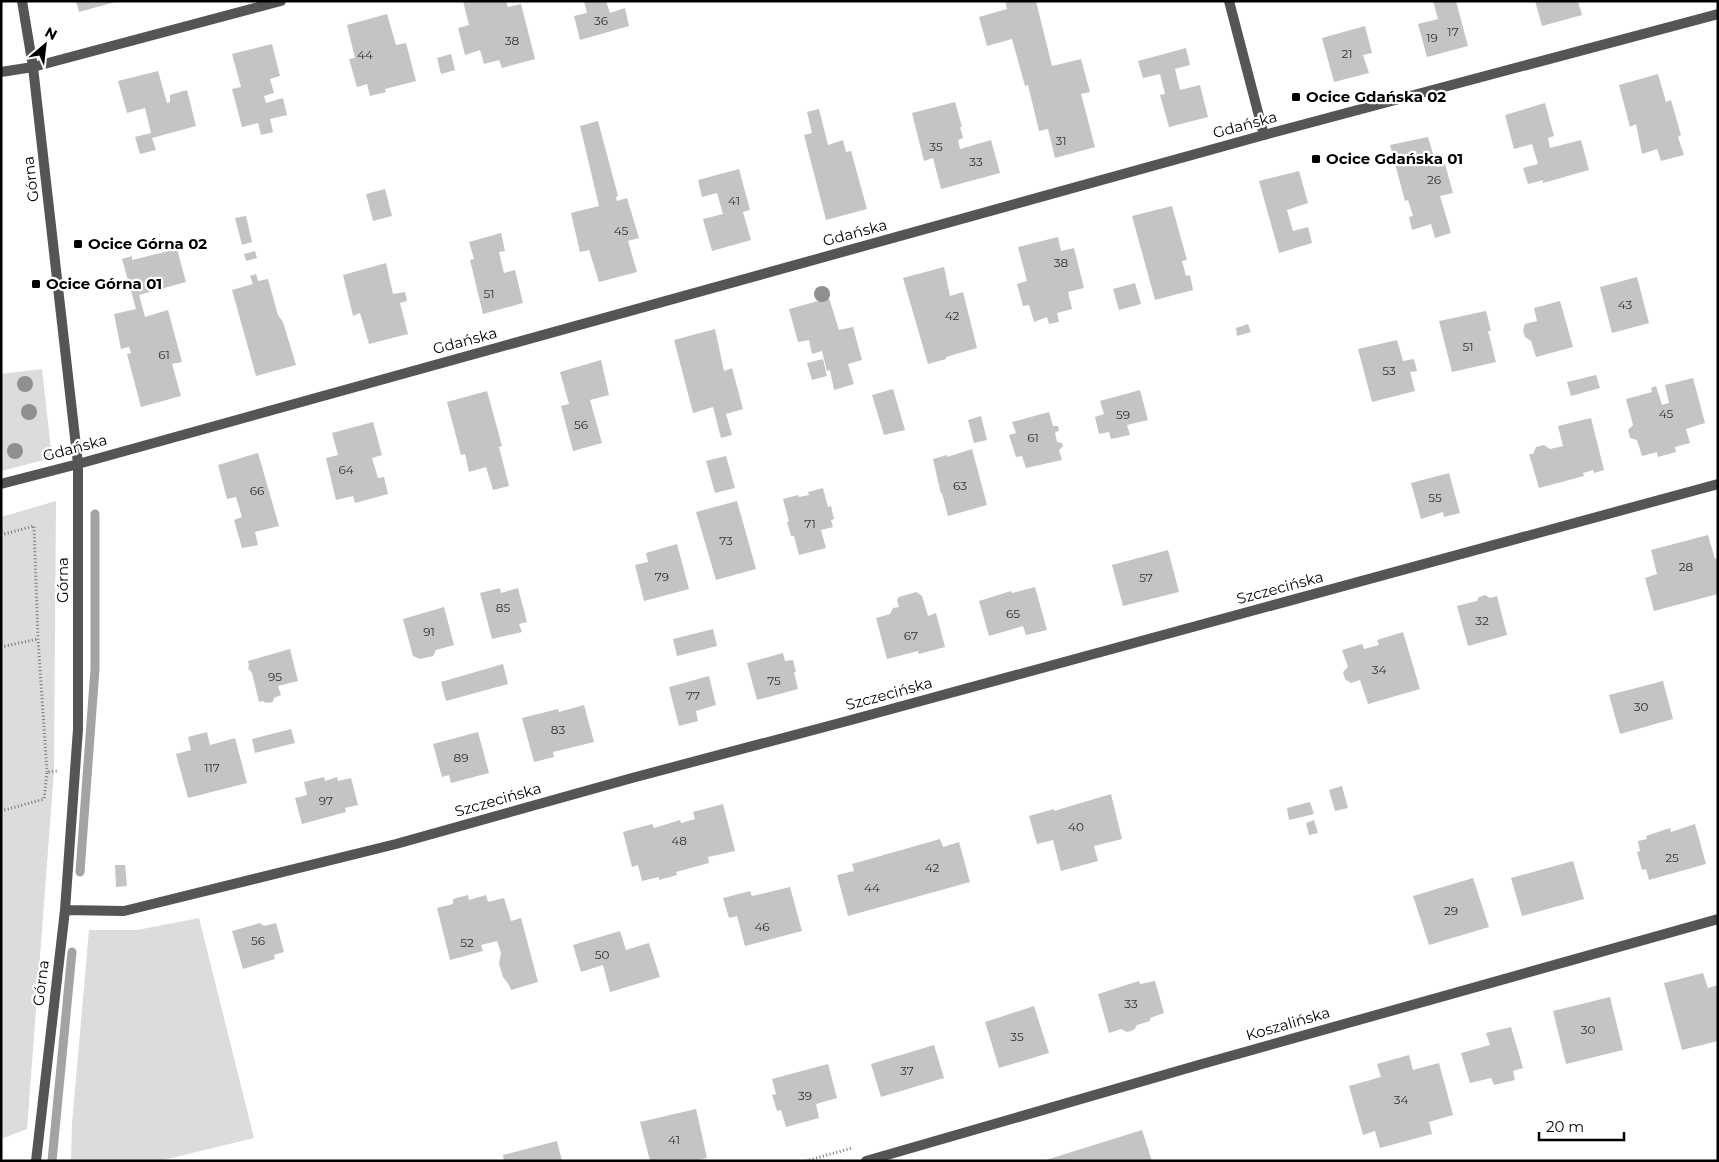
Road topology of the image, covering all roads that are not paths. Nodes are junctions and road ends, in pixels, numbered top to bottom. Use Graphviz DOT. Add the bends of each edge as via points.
graph roads {
  1 [pos="22,1"];
  2 [pos="281,1"];
  3 [pos="1229,1"];
  4 [pos="1718,14"];
  5 [pos="33,67"];
  6 [pos="1,72"];
  7 [pos="1264,135"];
  8 [pos="78,464"];
  9 [pos="1,484"];
  10 [pos="1718,484"];
  11 [pos="65,910"];
  12 [pos="1718,919"];
  13 [pos="36,1161"];
  14 [pos="866,1161"];
  1 -- 5 [label="street, Górna"];
  2 -- 5 [label="street"];
  3 -- 7 [label="street"];
  4 -- 7 [label="street, Gdańska"];
  5 -- 6 [label="street"];
  5 -- 8 [label="street, Górna"];
  7 -- 8 [label="street, Gdańska"];
  8 -- 9 [label="street, Gdańska"];
  8 -- 11 [label="street, Górna" via="78,729"];
  10 -- 11 [label="street, Szczecińska" via="396,844 124,911"];
  11 -- 13 [label="street, Górna"];
  12 -- 14 [label="street, Koszalińska"];
}
